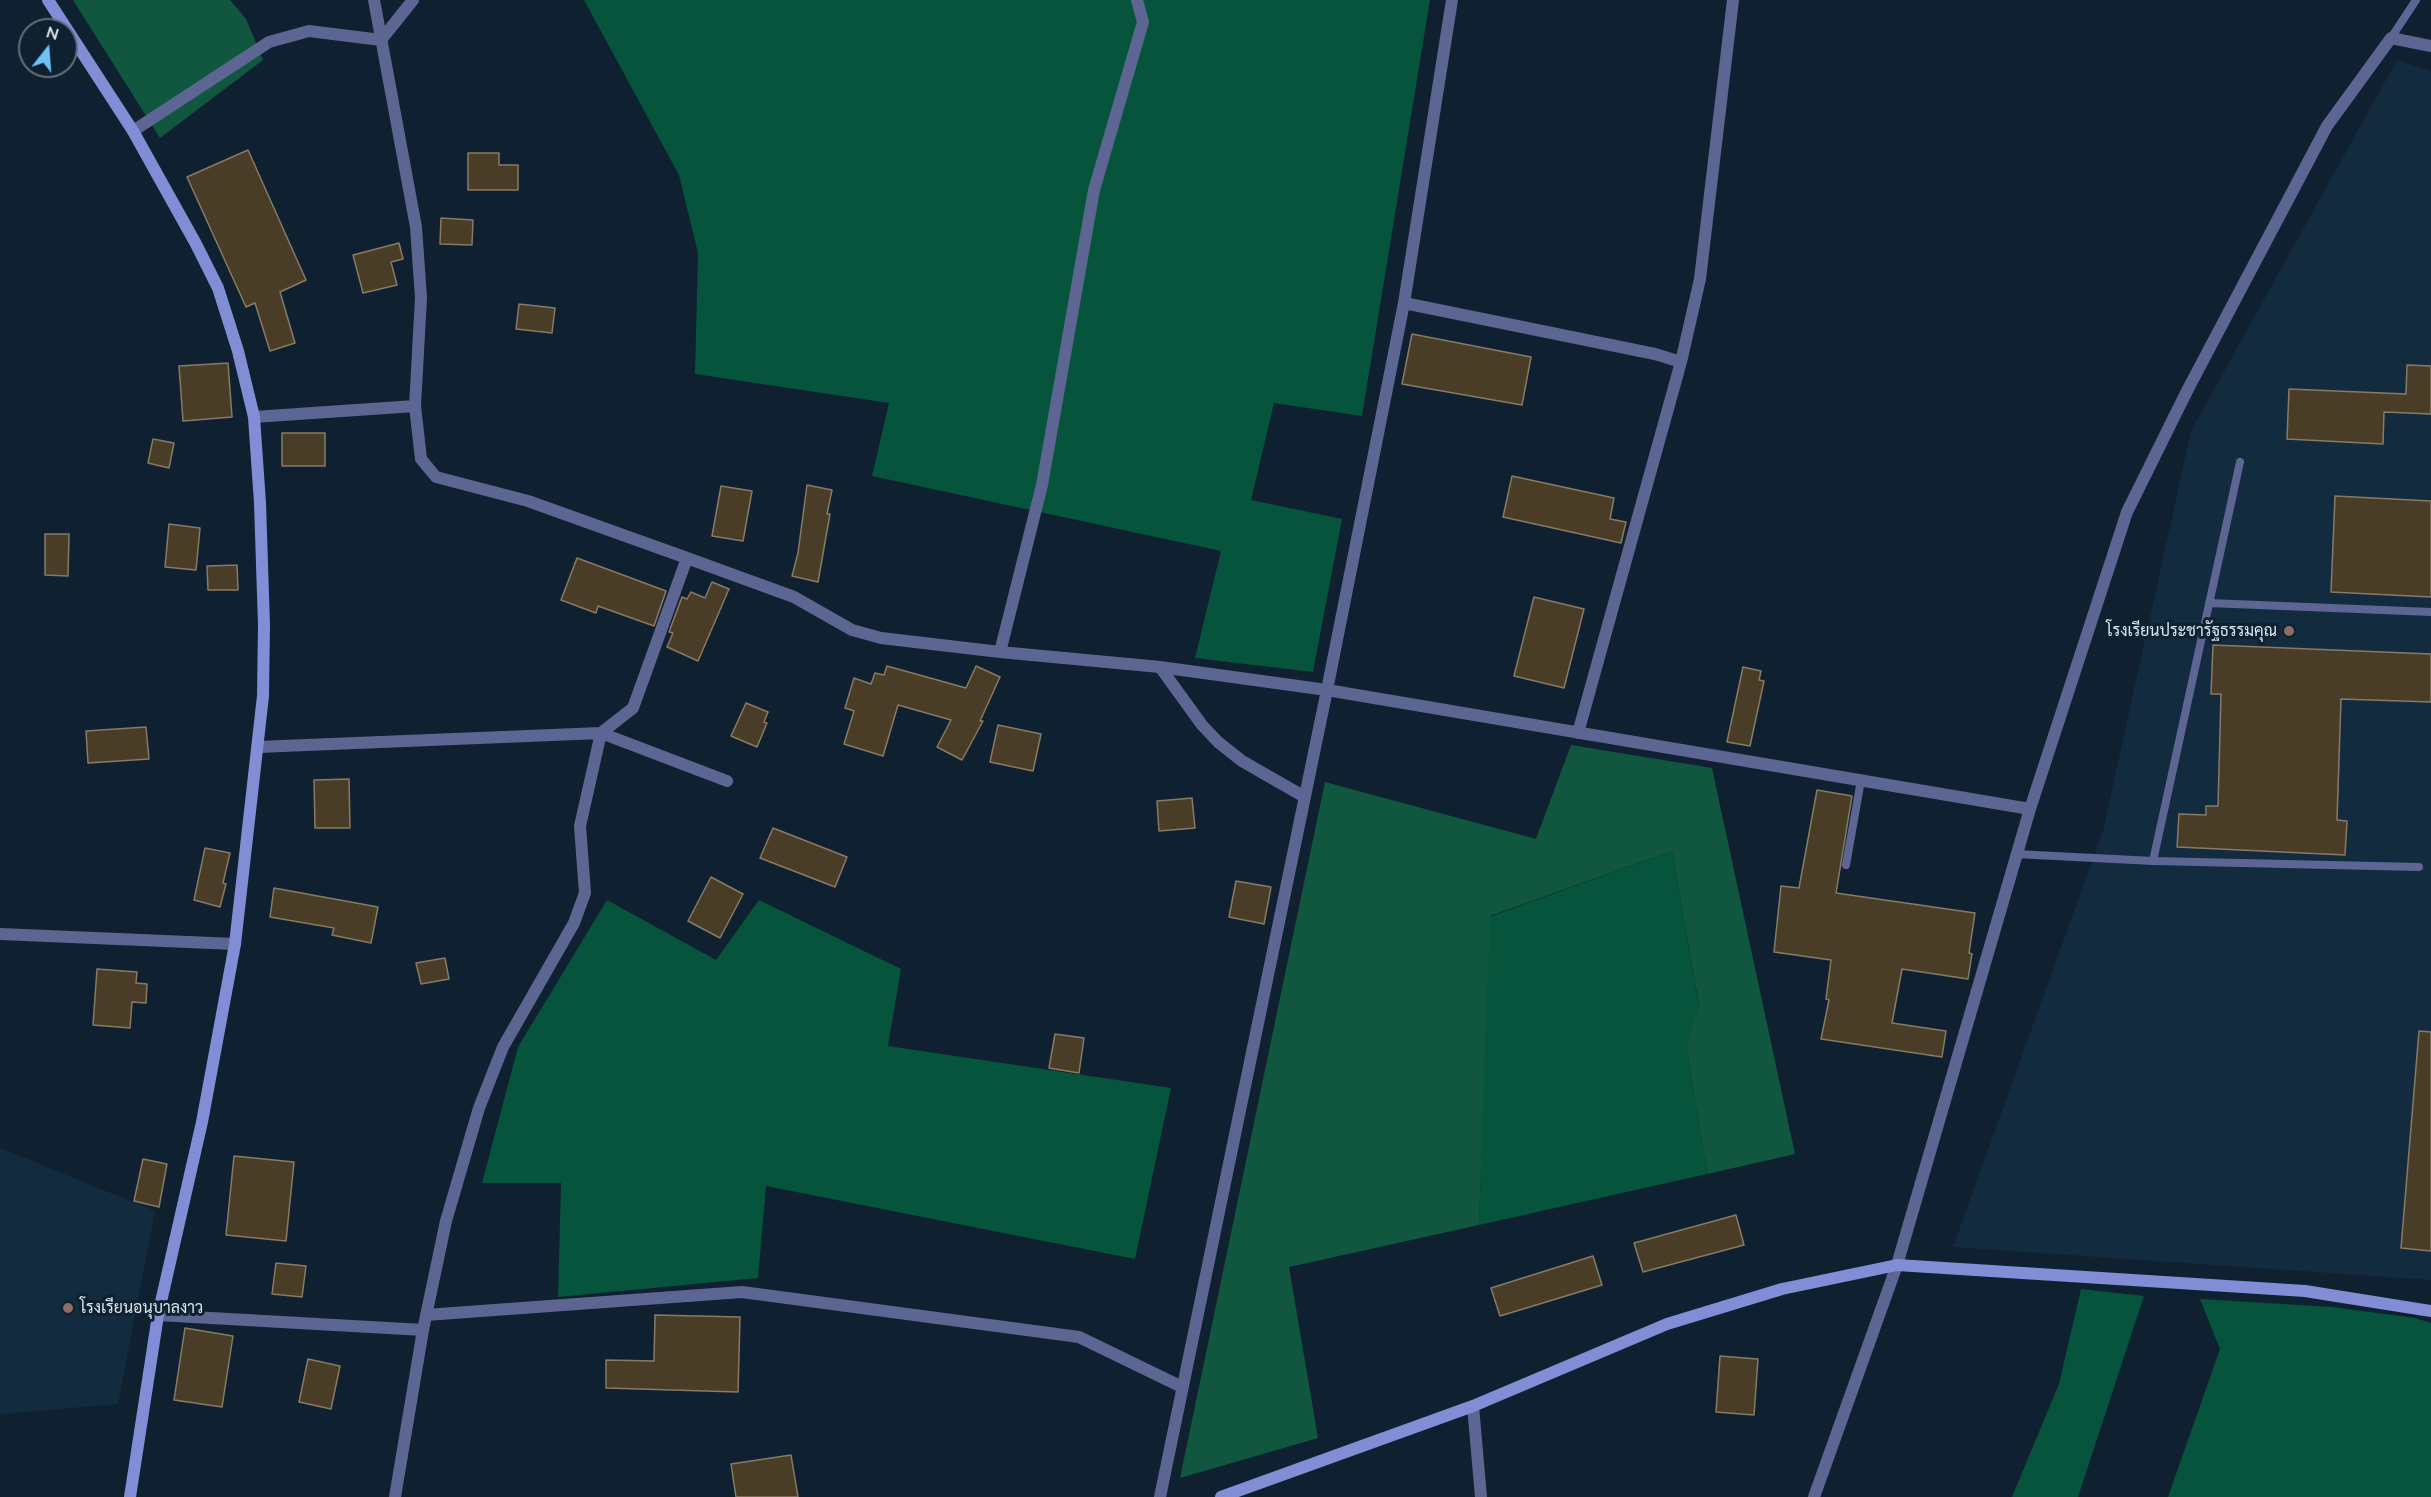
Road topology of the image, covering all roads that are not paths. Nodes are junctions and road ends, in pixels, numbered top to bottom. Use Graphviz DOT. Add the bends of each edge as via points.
graph roads {
  1 [pos="48,0"];
  2 [pos="374,0"];
  3 [pos="413,0"];
  4 [pos="1137,0"];
  5 [pos="1452,0"];
  6 [pos="1733,0"];
  7 [pos="2416,0"];
  8 [pos="2391,38"];
  9 [pos="381,40"];
  10 [pos="2431,46"];
  11 [pos="133,131"];
  12 [pos="1404,303"];
  13 [pos="1681,362"];
  14 [pos="415,406"];
  15 [pos="255,417"];
  16 [pos="2240,462"];
  17 [pos="687,558"];
  18 [pos="2209,603"];
  19 [pos="2431,612"];
  20 [pos="1000,652"];
  21 [pos="1160,667"];
  22 [pos="1327,690"];
  23 [pos="601,733"];
  24 [pos="1578,733"];
  25 [pos="258,747"];
  26 [pos="1861,780"];
  27 [pos="727,781"];
  28 [pos="1304,796"];
  29 [pos="2030,808"];
  30 [pos="2016,854"];
  31 [pos="2153,861"];
  32 [pos="1846,865"];
  33 [pos="2419,867"];
  34 [pos="0,934"];
  35 [pos="235,944"];
  36 [pos="1897,1265"];
  37 [pos="2431,1311"];
  38 [pos="158,1315"];
  39 [pos="426,1315"];
  40 [pos="423,1330"];
  41 [pos="1182,1387"];
  42 [pos="1473,1406"];
  43 [pos="129,1497"];
  44 [pos="395,1497"];
  45 [pos="1160,1497"];
  46 [pos="1221,1497"];
  47 [pos="1481,1497"];
  48 [pos="1814,1497"];
  1 -- 11 [label="street"];
  2 -- 9 [label="street"];
  3 -- 9 [label="street"];
  4 -- 20 [label="street" via="1143,22 1095,190 1042,484"];
  5 -- 12 [label="street"];
  6 -- 13 [label="street" via="1700,279"];
  7 -- 8 [label="lane"];
  8 -- 10 [label="street"];
  8 -- 29 [label="street" via="2327,126 2127,512"];
  9 -- 11 [label="street" via="309,31 269,42"];
  9 -- 14 [label="street" via="416,227 421,298"];
  11 -- 15 [label="street" via="218,288"];
  12 -- 13 [label="street"];
  12 -- 22 [label="street"];
  13 -- 24 [label="street"];
  14 -- 15 [label="street"];
  14 -- 17 [label="street" via="421,459 436,477 528,501"];
  15 -- 25 [label="street" via="264,625"];
  16 -- 18 [label="lane"];
  17 -- 20 [label="street" via="794,597 852,630 881,638"];
  17 -- 23 [label="street" via="633,708"];
  18 -- 19 [label="lane"];
  18 -- 31 [label="lane"];
  20 -- 21 [label="street"];
  21 -- 22 [label="street"];
  21 -- 28 [label="street" via="1218,742 1242,761"];
  22 -- 24 [label="street"];
  22 -- 28 [label="street"];
  23 -- 25 [label="street"];
  23 -- 27 [label="street"];
  23 -- 39 [label="street" via="580,826 585,893 574,922 503,1047 479,1108 446,1221"];
  24 -- 26 [label="street"];
  25 -- 35 [label="street"];
  26 -- 29 [label="street"];
  26 -- 32 [label="lane"];
  28 -- 41 [label="street"];
  29 -- 30 [label="street"];
  30 -- 31 [label="lane"];
  30 -- 36 [label="street"];
  31 -- 33 [label="lane"];
  34 -- 35 [label="street"];
  35 -- 38 [label="street" via="202,1122"];
  36 -- 37 [label="street" via="2305,1291"];
  36 -- 42 [label="street" via="1782,1289 1667,1324"];
  36 -- 48 [label="street"];
  38 -- 40 [label="street"];
  38 -- 43 [label="street"];
  39 -- 40 [label="street"];
  39 -- 41 [label="street" via="742,1292 1079,1337"];
  40 -- 44 [label="street"];
  41 -- 45 [label="street"];
  42 -- 46 [label="street"];
  42 -- 47 [label="street"];
}
